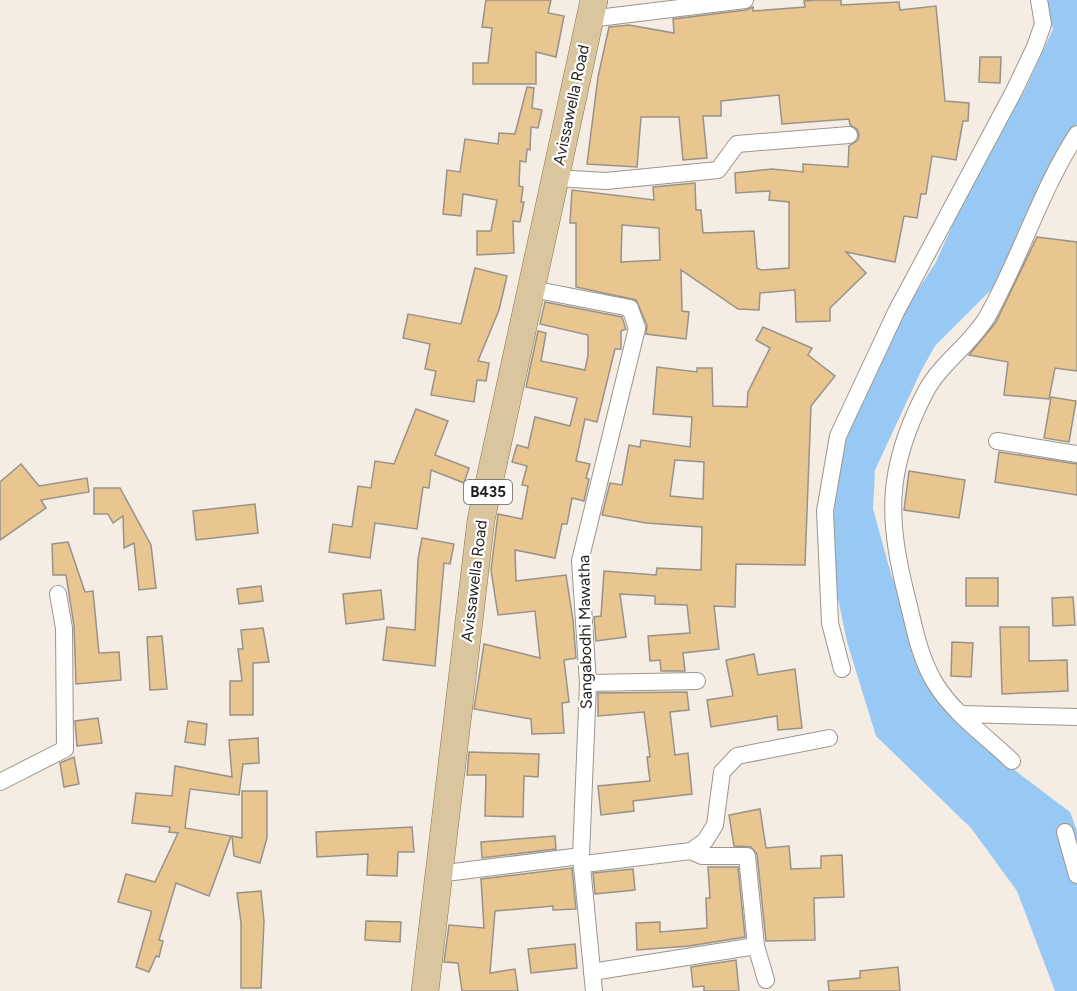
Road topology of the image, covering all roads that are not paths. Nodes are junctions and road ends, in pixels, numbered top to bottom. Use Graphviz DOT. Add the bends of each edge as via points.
graph roads {
  1 [pos="745,0"];
  2 [pos="1039,0"];
  3 [pos="592,9"];
  4 [pos="1077,134"];
  5 [pos="849,135"];
  6 [pos="555,178"];
  7 [pos="532,289"];
  8 [pos="997,441"];
  9 [pos="1077,454"];
  10 [pos="58,594"];
  11 [pos="842,669"];
  12 [pos="697,681"];
  13 [pos="588,683"];
  14 [pos="961,714"];
  15 [pos="1077,717"];
  16 [pos="829,738"];
  17 [pos="1012,761"];
  18 [pos="0,782"];
  19 [pos="1065,832"];
  20 [pos="691,851"];
  21 [pos="583,860"];
  22 [pos="438,874"];
  23 [pos="1077,875"];
  24 [pos="756,946"];
  25 [pos="592,972"];
  26 [pos="766,980"];
  27 [pos="425,991"];
  28 [pos="594,991"];
  1 -- 3 [label="street"];
  2 -- 11 [label="street" via="1043,24 1035,47 896,312 838,436 825,511 830,623"];
  3 -- 6 [label="main road, Avissawella Road / B435"];
  4 -- 14 [label="street" via="1049,180 1020,253 985,320 928,388 896,465 891,515 919,646 936,684"];
  5 -- 6 [label="street" via="737,144 718,170 606,181"];
  6 -- 7 [label="main road, Avissawella Road / B435"];
  7 -- 13 [label="street, Sangabodhi Mawatha" via="630,308 637,328 580,561"];
  7 -- 22 [label="main road, Avissawella Road / B435" via="481,520"];
  8 -- 9 [label="street"];
  10 -- 18 [label="street" via="64,627 65,749"];
  12 -- 13 [label="street"];
  13 -- 21 [label="street, Sangabodhi Mawatha"];
  14 -- 15 [label="street"];
  14 -- 17 [label="street"];
  16 -- 20 [label="street" via="737,756 722,772 715,825 705,841"];
  19 -- 23 [label="street"];
  20 -- 21 [label="street"];
  20 -- 24 [label="street" via="702,856 747,856"];
  21 -- 22 [label="street"];
  21 -- 25 [label="street, Sangabodhi Mawatha"];
  22 -- 27 [label="main road, Avissawella Road / B435"];
  24 -- 25 [label="street"];
  24 -- 26 [label="street"];
  25 -- 28 [label="street, Sangabodhi Mawatha"];
}
